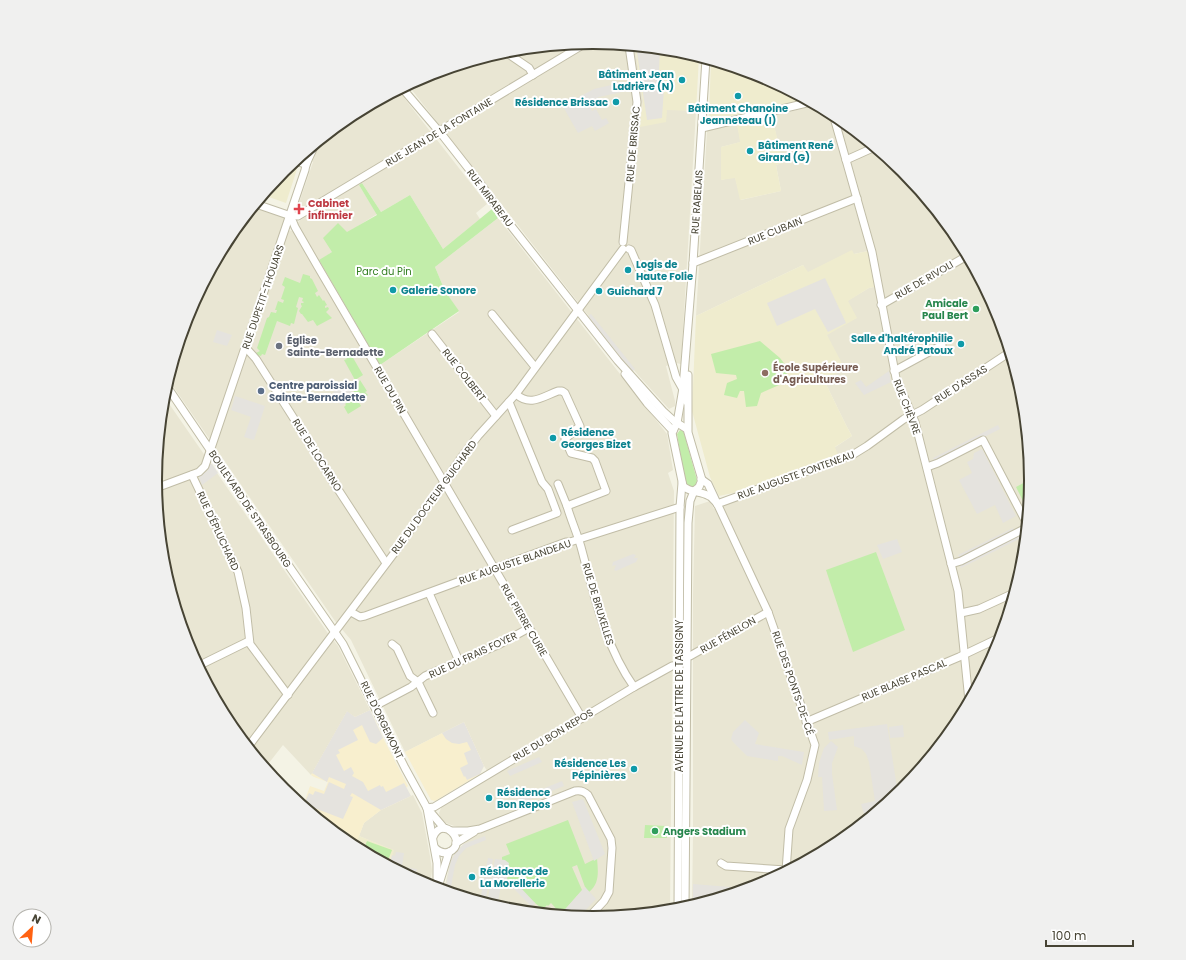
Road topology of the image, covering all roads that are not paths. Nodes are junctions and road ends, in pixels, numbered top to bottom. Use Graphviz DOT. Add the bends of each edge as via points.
graph roads {
  1 [pos="575,50"];
  2 [pos="630,51"];
  3 [pos="512,57"];
  4 [pos="706,64"];
  5 [pos="533,75"];
  6 [pos="405,92"];
  7 [pos="803,104"];
  8 [pos="836,125"];
  9 [pos="702,128"];
  10 [pos="439,132"];
  11 [pos="869,150"];
  12 [pos="311,155"];
  13 [pos="846,160"];
  14 [pos="301,163"];
  15 [pos="305,164"];
  16 [pos="856,198"];
  17 [pos="261,206"];
  18 [pos="290,215"];
  19 [pos="625,246"];
  20 [pos="962,259"];
  21 [pos="693,263"];
  22 [pos="881,304"];
  23 [pos="577,310"];
  24 [pos="492,314"];
  25 [pos="432,334"];
  26 [pos="942,344"];
  27 [pos="686,345"];
  28 [pos="246,348"];
  29 [pos="1005,355"];
  30 [pos="618,361"];
  31 [pos="535,367"];
  32 [pos="674,371"];
  33 [pos="684,371"];
  34 [pos="894,371"];
  35 [pos="683,388"];
  36 [pos="171,392"];
  37 [pos="516,394"];
  38 [pos="508,402"];
  39 [pos="687,402"];
  40 [pos="911,414"];
  41 [pos="496,416"];
  42 [pos="677,423"];
  43 [pos="673,430"];
  44 [pos="688,430"];
  45 [pos="210,451"];
  46 [pos="926,466"];
  47 [pos="192,475"];
  48 [pos="701,479"];
  49 [pos="443,481"];
  50 [pos="682,482"];
  51 [pos="558,484"];
  52 [pos="162,486"];
  53 [pos="694,490"];
  54 [pos="717,503"];
  55 [pos="567,506"];
  56 [pos="680,507"];
  57 [pos="1022,515"];
  58 [pos="512,530"];
  59 [pos="1021,531"];
  60 [pos="578,539"];
  61 [pos="386,563"];
  62 [pos="952,564"];
  63 [pos="495,569"];
  64 [pos="429,593"];
  65 [pos="1008,596"];
  66 [pos="351,612"];
  67 [pos="768,612"];
  68 [pos="961,613"];
  69 [pos="529,628"];
  70 [pos="335,632"];
  71 [pos="249,641"];
  72 [pos="993,641"];
  73 [pos="392,644"];
  74 [pos="964,654"];
  75 [pos="687,656"];
  76 [pos="459,661"];
  77 [pos="203,664"];
  78 [pos="679,665"];
  79 [pos="418,682"];
  80 [pos="634,687"];
  81 [pos="968,692"];
  82 [pos="288,695"];
  83 [pos="375,706"];
  84 [pos="433,713"];
  85 [pos="582,718"];
  86 [pos="806,722"];
  87 [pos="251,743"];
  88 [pos="427,808"];
  89 [pos="444,828"];
  90 [pos="480,829"];
  91 [pos="452,831"];
  92 [pos="433,837"];
  93 [pos="456,843"];
  94 [pos="435,848"];
  95 [pos="449,852"];
  96 [pos="721,863"];
  97 [pos="786,866"];
  98 [pos="776,870"];
  99 [pos="438,882"];
  100 [pos="440,882"];
  101 [pos="685,901"];
  102 [pos="678,903"];
  103 [pos="595,911"];
  1 -- 5 [label="street, RUE JEAN DE LA FONTAINE"];
  2 -- 19 [label="street, RUE DE BRISSAC" via="637,102"];
  3 -- 5 [label="street" via="528,67"];
  4 -- 9 [label="street, RUE RABELAIS"];
  5 -- 10 [label="street, RUE JEAN DE LA FONTAINE"];
  6 -- 10 [label="street, RUE MIRABEAU"];
  7 -- 9 [label="street"];
  8 -- 13 [label="street, RUE CHÈVRE"];
  9 -- 21 [label="street, RUE RABELAIS"];
  10 -- 18 [label="street, RUE JEAN DE LA FONTAINE" via="298,216"];
  10 -- 23 [label="street, RUE MIRABEAU"];
  11 -- 13 [label="street"];
  12 -- 15 [label="street, RUE DUPETIT-THOUARS"];
  13 -- 16 [label="street, RUE CHÈVRE"];
  14 -- 15 [label="street"];
  15 -- 18 [label="street, RUE DUPETIT-THOUARS"];
  16 -- 21 [label="street, RUE CUBAIN"];
  16 -- 22 [label="street, RUE CHÈVRE" via="872,252"];
  17 -- 18 [label="street"];
  18 -- 28 [label="street, RUE DUPETIT-THOUARS"];
  18 -- 49 [label="street, RUE DU PIN"];
  19 -- 23 [label="street, RUE DU DOCTEUR GUICHARD"];
  19 -- 32 [label="street" via="631,250 655,305"];
  20 -- 22 [label="street, RUE DE RIVOLI"];
  21 -- 27 [label="street, RUE RABELAIS"];
  22 -- 34 [label="street, RUE CHÈVRE"];
  23 -- 30 [label="street, RUE MIRABEAU"];
  23 -- 31 [label="street, RUE DU DOCTEUR GUICHARD"];
  24 -- 31 [label="street"];
  25 -- 41 [label="street, RUE COLBERT"];
  26 -- 34 [label="street"];
  27 -- 33 [label="street, RUE RABELAIS"];
  27 -- 39 [label="street, RUE RABELAIS" via="689,352"];
  28 -- 45 [label="street, RUE DUPETIT-THOUARS"];
  28 -- 61 [label="street, RUE DE LOCARNO" via="256,359"];
  29 -- 40 [label="street, RUE D'ASSAS" via="922,410"];
  30 -- 42 [label="street"];
  30 -- 43 [label="street" via="640,394"];
  31 -- 37 [label="street, RUE DU DOCTEUR GUICHARD"];
  32 -- 33 [label="street" via="681,375"];
  32 -- 35 [label="street"];
  33 -- 35 [label="street, RUE RABELAIS"];
  34 -- 40 [label="street, RUE CHÈVRE"];
  35 -- 39 [label="street, RUE RABELAIS"];
  35 -- 42 [label="street, RUE RABELAIS"];
  36 -- 45 [label="street, BOULEVARD DE STRASBOURG"];
  37 -- 38 [label="street, RUE DU DOCTEUR GUICHARD"];
  37 -- 55 [label="street" via="528,401 558,391 566,394 580,426 565,438 571,453 592,458 606,491"];
  38 -- 41 [label="street, RUE DU DOCTEUR GUICHARD"];
  38 -- 58 [label="street" via="557,513"];
  39 -- 44 [label="street, RUE RABELAIS"];
  40 -- 46 [label="street, RUE CHÈVRE"];
  40 -- 54 [label="street, RUE AUGUSTE FONTENEAU" via="854,454"];
  41 -- 49 [label="street, RUE DU DOCTEUR GUICHARD"];
  42 -- 43 [label="street"];
  42 -- 44 [label="street"];
  43 -- 50 [label="street, AVENUE DE LATTRE DE TASSIGNY"];
  44 -- 48 [label="street, RUE RABELAIS"];
  45 -- 47 [label="street, RUE DUPETIT-THOUARS" via="203,469"];
  45 -- 70 [label="street, BOULEVARD DE STRASBOURG"];
  46 -- 57 [label="street" via="938,463 983,440"];
  46 -- 62 [label="street, RUE CHÈVRE"];
  47 -- 52 [label="street"];
  47 -- 71 [label="street, RUE D'ÉPLUCHARD" via="238,572 246,608"];
  48 -- 53 [label="street, AVENUE DE LATTRE DE TASSIGNY" via="700,486"];
  48 -- 54 [label="street, RUE DES PONTS-DE-CÉ" via="708,484"];
  49 -- 61 [label="street, RUE DU DOCTEUR GUICHARD"];
  49 -- 63 [label="street, RUE PIERRE CURIE"];
  50 -- 53 [label="street" via="686,489"];
  50 -- 56 [label="street, AVENUE DE LATTRE DE TASSIGNY"];
  51 -- 55 [label="street"];
  53 -- 54 [label="street" via="709,496"];
  53 -- 75 [label="street, AVENUE DE LATTRE DE TASSIGNY" via="688,523"];
  54 -- 67 [label="street, RUE DES PONTS-DE-CÉ"];
  55 -- 60 [label="street, RUE DE BRUXELLES"];
  56 -- 60 [label="street, RUE AUGUSTE BLANDEAU"];
  56 -- 78 [label="street, AVENUE DE LATTRE DE TASSIGNY"];
  59 -- 62 [label="street"];
  60 -- 63 [label="street, RUE AUGUSTE BLANDEAU"];
  60 -- 80 [label="street, RUE DE BRUXELLES" via="610,645"];
  61 -- 66 [label="street, RUE DU DOCTEUR GUICHARD"];
  62 -- 68 [label="street, RUE CHÈVRE"];
  63 -- 64 [label="street, RUE AUGUSTE BLANDEAU"];
  63 -- 69 [label="street, RUE PIERRE CURIE"];
  64 -- 66 [label="street, RUE AUGUSTE BLANDEAU" via="363,617"];
  64 -- 76 [label="street"];
  65 -- 68 [label="street" via="979,609"];
  66 -- 70 [label="street, RUE DU DOCTEUR GUICHARD"];
  67 -- 75 [label="street, RUE FÉNELON"];
  67 -- 86 [label="street, RUE DES PONTS-DE-CÉ"];
  68 -- 74 [label="street, RUE CHÈVRE"];
  69 -- 76 [label="street, RUE DU FRAIS FOYER" via="500,644"];
  69 -- 85 [label="street, RUE PIERRE CURIE"];
  70 -- 82 [label="street, RUE DU DOCTEUR GUICHARD"];
  70 -- 83 [label="street, RUE D'ORGEMONT"];
  71 -- 77 [label="street"];
  71 -- 82 [label="street, RUE D'ÉPLUCHARD"];
  72 -- 74 [label="street, RUE BLAISE PASCAL"];
  73 -- 79 [label="street, RUE DU FRAIS FOYER" via="410,676"];
  74 -- 81 [label="street, RUE CHÈVRE"];
  74 -- 86 [label="street, RUE BLAISE PASCAL"];
  75 -- 101 [label="street, AVENUE DE LATTRE DE TASSIGNY"];
  76 -- 79 [label="street, RUE DU FRAIS FOYER" via="425,676"];
  78 -- 80 [label="street, RUE DU BON REPOS" via="672,666"];
  78 -- 102 [label="street, AVENUE DE LATTRE DE TASSIGNY"];
  79 -- 83 [label="street, RUE DU FRAIS FOYER"];
  79 -- 84 [label="street, RUE DU FRAIS FOYER"];
  80 -- 85 [label="street, RUE DU BON REPOS"];
  82 -- 87 [label="street, RUE DU DOCTEUR GUICHARD"];
  83 -- 88 [label="street, RUE D'ORGEMONT"];
  85 -- 88 [label="street, RUE DU BON REPOS" via="434,807"];
  86 -- 97 [label="street, RUE DES PONTS-DE-CÉ" via="812,735 814,749 807,780 789,829"];
  88 -- 89 [label="street, RUE D'ORGEMONT"];
  88 -- 92 [label="street, RUE D'ORGEMONT"];
  89 -- 91 [label="street, RUE D'ORGEMONT"];
  89 -- 92 [label="street" via="437,831"];
  90 -- 91 [label="street"];
  90 -- 93 [label="street"];
  90 -- 103 [label="street" via="575,791 583,791 588,795 611,839 612,848 609,892"];
  91 -- 93 [label="street"];
  92 -- 94 [label="street, RUE D'ORGEMONT" via="432,843"];
  93 -- 95 [label="street, RUE D'ORGEMONT"];
  94 -- 95 [label="street" via="441,852"];
  94 -- 99 [label="street, RUE D'ORGEMONT"];
  95 -- 100 [label="street, RUE D'ORGEMONT"];
  96 -- 98 [label="street" via="726,866"];
}
